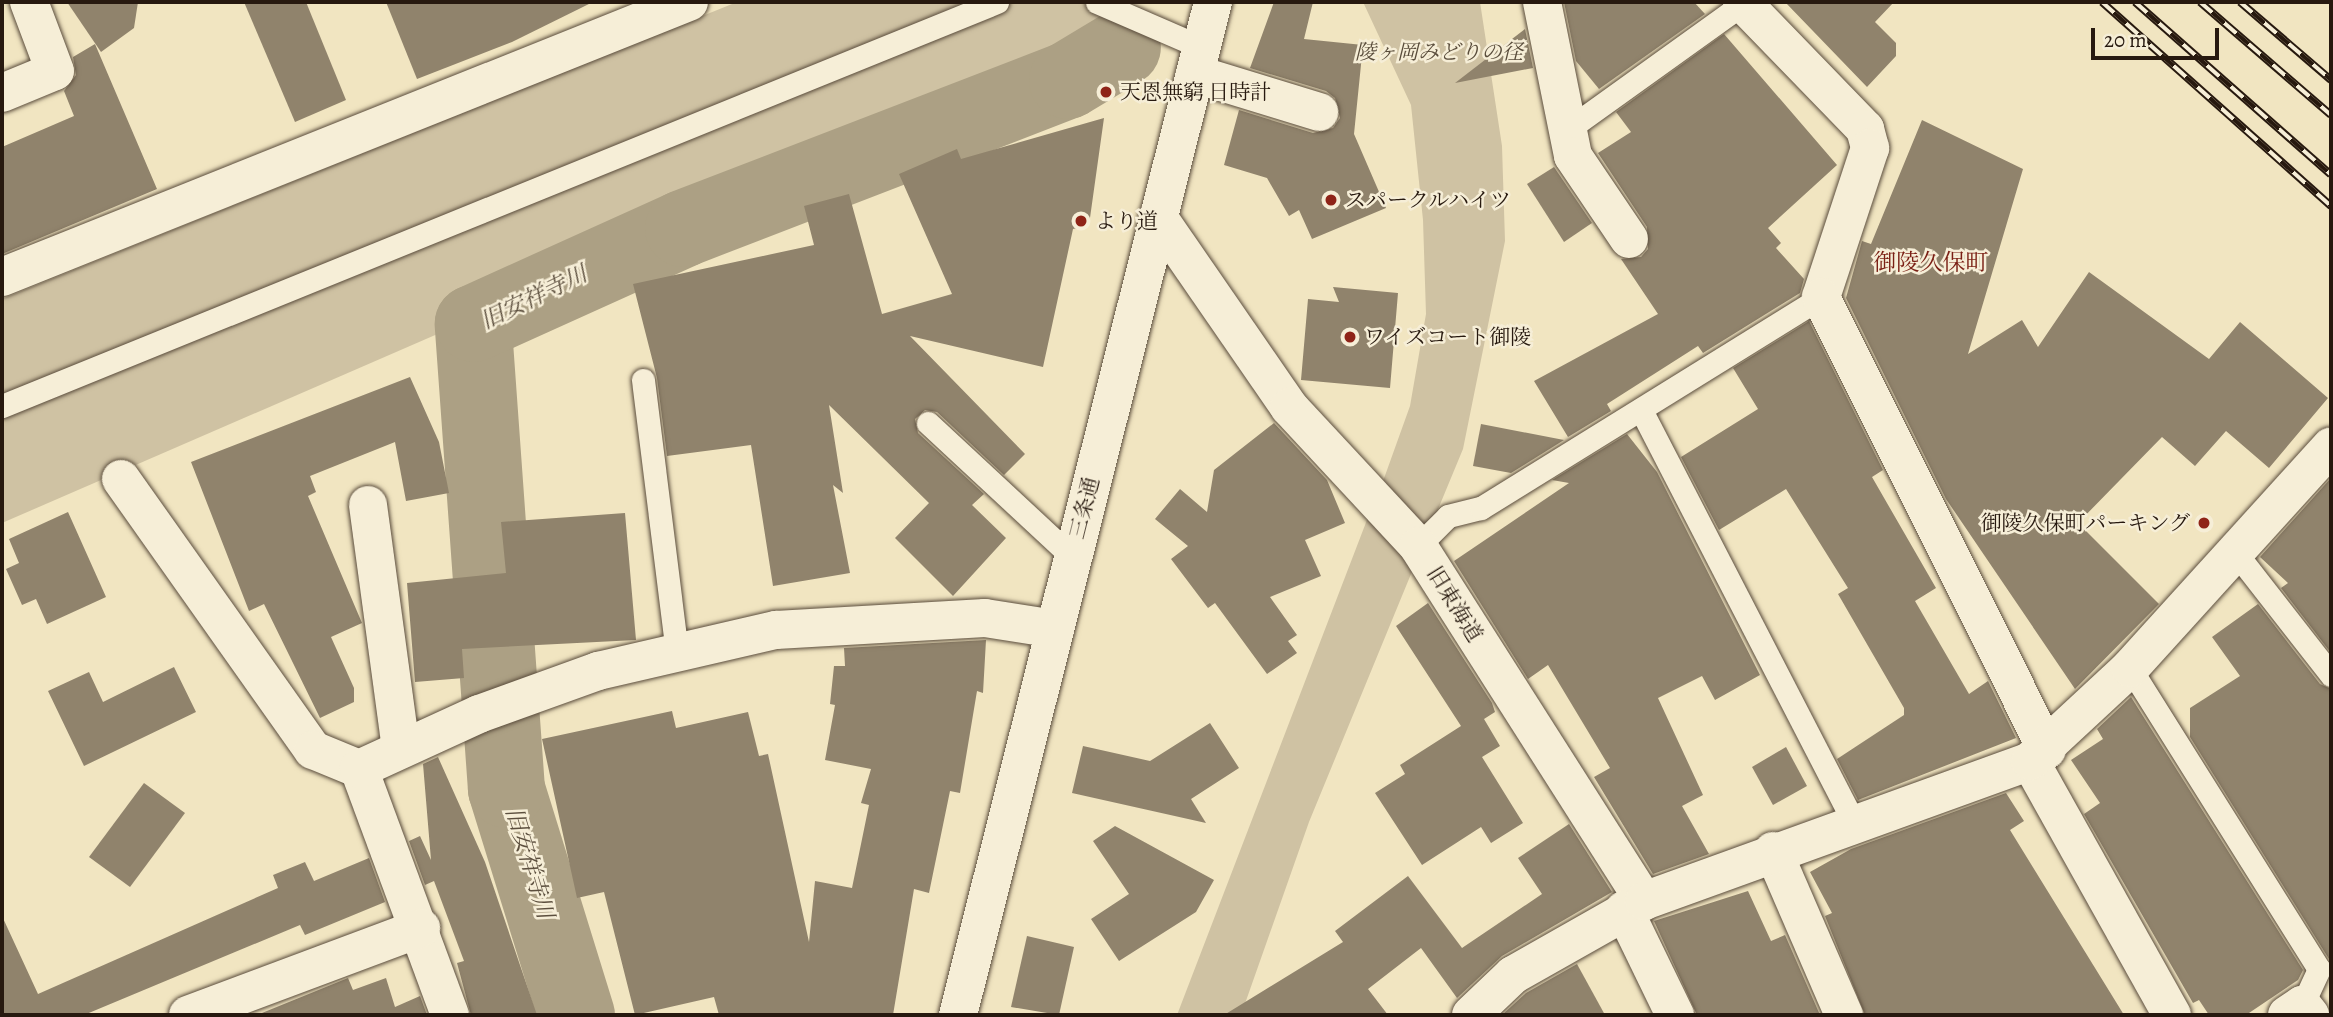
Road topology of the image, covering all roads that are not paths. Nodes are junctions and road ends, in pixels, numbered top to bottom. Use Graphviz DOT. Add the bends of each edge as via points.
graph roads {
  1 [pos="29,2"];
  2 [pos="689,2"];
  3 [pos="997,2"];
  4 [pos="1097,2"];
  5 [pos="1213,2"];
  6 [pos="1542,2"];
  7 [pos="1743,3"];
  8 [pos="1198,60"];
  9 [pos="2,93"];
  10 [pos="1319,112"];
  11 [pos="1567,130"];
  12 [pos="1158,216"];
  13 [pos="1629,239"];
  14 [pos="2,277"];
  15 [pos="1821,297"];
  16 [pos="643,380"];
  17 [pos="2,406"];
  18 [pos="1641,410"];
  19 [pos="928,423"];
  20 [pos="2329,454"];
  21 [pos="121,479"];
  22 [pos="368,505"];
  23 [pos="1418,546"];
  24 [pos="2235,552"];
  25 [pos="1072,557"];
  26 [pos="1055,629"];
  27 [pos="677,652"];
  28 [pos="2130,668"];
  29 [pos="2331,675"];
  30 [pos="401,749"];
  31 [pos="2038,755"];
  32 [pos="359,769"];
  33 [pos="1853,821"];
  34 [pos="1773,851"];
  35 [pos="1634,905"];
  36 [pos="421,928"];
  37 [pos="2300,1012"];
  38 [pos="188,1015"];
  39 [pos="450,1015"];
  40 [pos="958,1015"];
  41 [pos="1471,1015"];
  42 [pos="1675,1015"];
  43 [pos="1844,1015"];
  44 [pos="2172,1015"];
  1 -- 9 [label="street" via="55,71"];
  2 -- 14 [label="street"];
  3 -- 17 [label="lane"];
  4 -- 8 [label="lane"];
  5 -- 8 [label="street, 三条通"];
  6 -- 11 [label="street"];
  7 -- 11 [label="lane"];
  7 -- 15 [label="street" via="1865,129 1870,148"];
  8 -- 10 [label="street"];
  8 -- 12 [label="street, 三条通"];
  11 -- 13 [label="street" via="1573,156"];
  12 -- 23 [label="street, 旧東海道" via="1289,407"];
  12 -- 25 [label="street, 三条通"];
  15 -- 18 [label="lane"];
  15 -- 31 [label="street"];
  16 -- 27 [label="lane"];
  18 -- 23 [label="lane" via="1481,508 1448,516"];
  18 -- 33 [label="lane"];
  19 -- 25 [label="lane"];
  20 -- 24 [label="street"];
  21 -- 32 [label="street" via="313,750"];
  22 -- 30 [label="street"];
  23 -- 35 [label="street, 旧東海道"];
  24 -- 28 [label="street"];
  24 -- 29 [label="lane"];
  25 -- 26 [label="street, 三条通"];
  26 -- 27 [label="street" via="985,618 790,629"];
  26 -- 40 [label="street, 三条通"];
  27 -- 30 [label="street" via="598,671 495,707"];
  28 -- 31 [label="street"];
  28 -- 37 [label="lane" via="2319,969"];
  30 -- 32 [label="street"];
  31 -- 33 [label="street"];
  31 -- 44 [label="street"];
  32 -- 36 [label="street"];
  33 -- 34 [label="street"];
  34 -- 35 [label="street"];
  34 -- 43 [label="street"];
  35 -- 41 [label="street" via="1513,975"];
  35 -- 42 [label="street, 旧東海道"];
  36 -- 38 [label="street"];
  36 -- 39 [label="street"];
}
